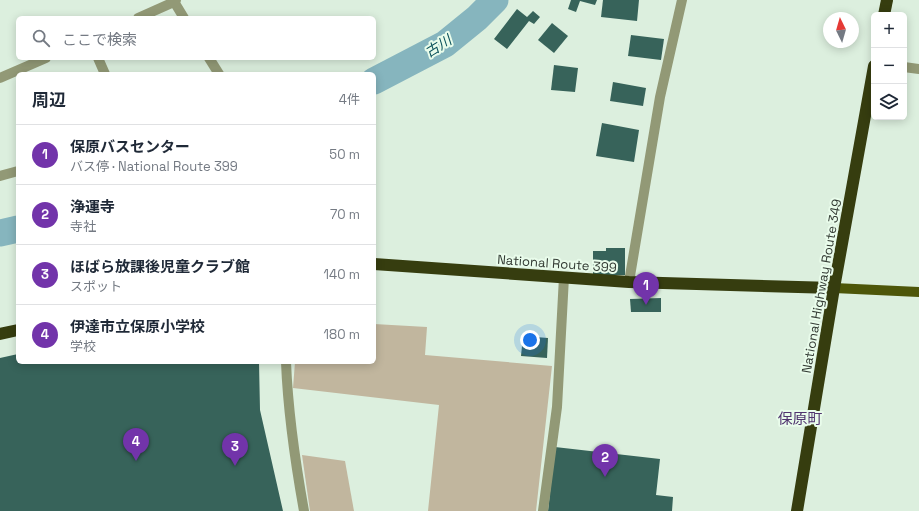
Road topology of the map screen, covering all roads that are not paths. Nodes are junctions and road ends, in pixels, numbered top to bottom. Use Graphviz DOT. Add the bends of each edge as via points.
graph roads {
  1 [pos="682,0"];
  2 [pos="887,0"];
  3 [pos="175,1"];
  4 [pos="885,12"];
  5 [pos="142,16"];
  6 [pos="183,16"];
  7 [pos="41,60"];
  8 [pos="99,60"];
  9 [pos="210,60"];
  10 [pos="907,67"];
  11 [pos="919,69"];
  12 [pos="104,72"];
  13 [pos="218,72"];
  14 [pos="0,78"];
  15 [pos="871,83"];
  16 [pos="16,172"];
  17 [pos="0,176"];
  18 [pos="376,264"];
  19 [pos="564,277"];
  20 [pos="629,282"];
  21 [pos="834,288"];
  22 [pos="919,292"];
  23 [pos="16,330"];
  24 [pos="0,334"];
  25 [pos="286,364"];
  26 [pos="304,511"];
  27 [pos="543,511"];
  28 [pos="797,511"];
  1 -- 20 [label="street" via="660,98"];
  2 -- 4 [label="highway"];
  3 -- 5 [label="street"];
  3 -- 6 [label="street"];
  7 -- 14 [label="street"];
  8 -- 12 [label="street"];
  9 -- 13 [label="street"];
  10 -- 11 [label="street"];
  15 -- 21 [label="highway, National Highway Route 349"];
  16 -- 17 [label="street"];
  18 -- 19 [label="highway, National Route 399"];
  19 -- 20 [label="highway, National Route 399"];
  19 -- 27 [label="street" via="557,407"];
  20 -- 21 [label="highway, National Route 399"];
  21 -- 22 [label="main road"];
  21 -- 28 [label="highway, National Highway Route 349"];
  23 -- 24 [label="highway"];
  25 -- 26 [label="street" via="293,451"];
}
